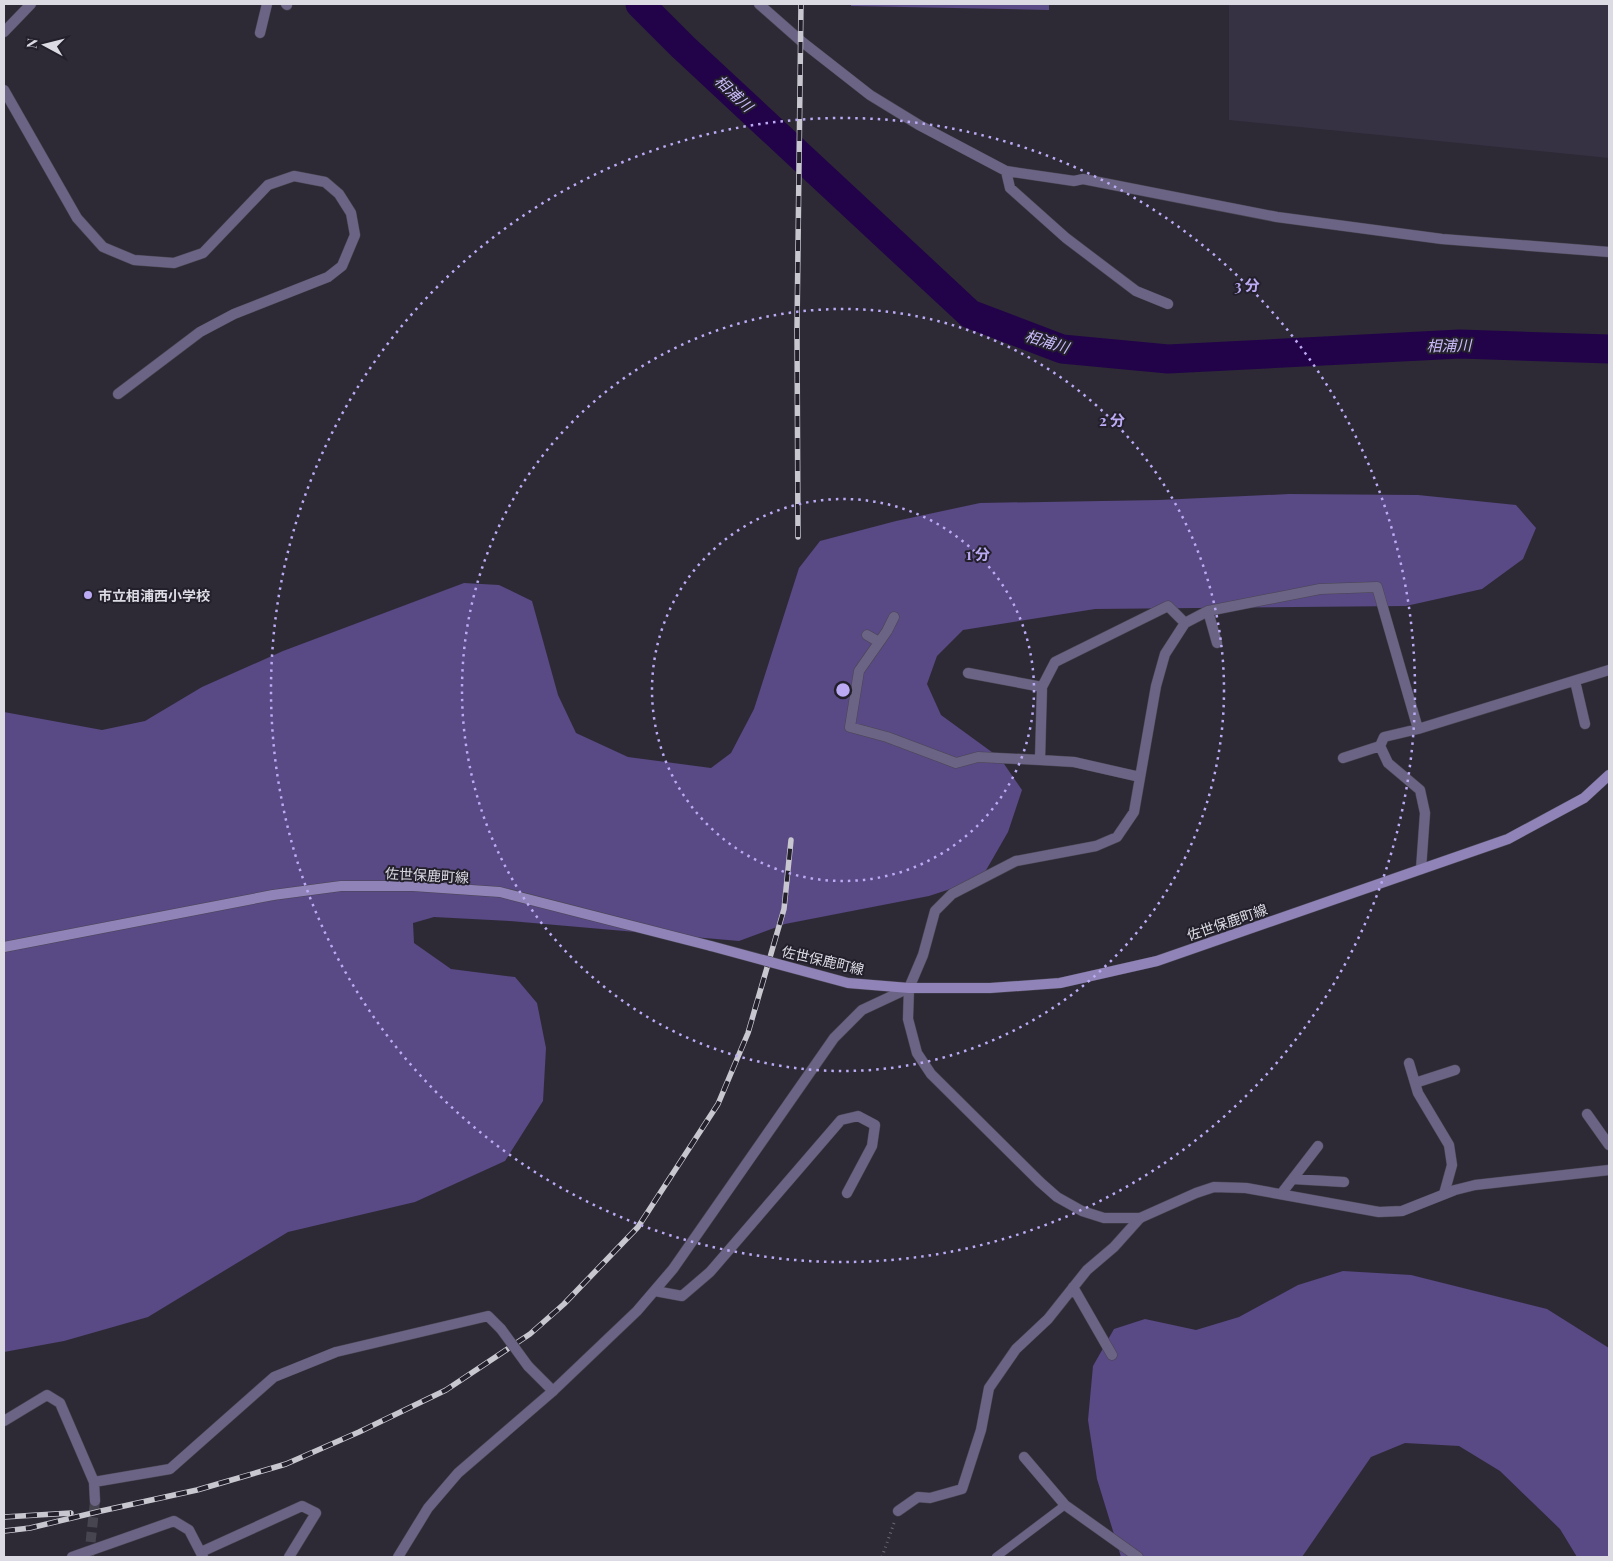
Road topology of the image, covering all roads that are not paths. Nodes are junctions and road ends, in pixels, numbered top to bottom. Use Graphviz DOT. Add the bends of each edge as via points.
graph roads {
  1 [pos="31,4"];
  2 [pos="267,4"];
  3 [pos="759,4"];
  4 [pos="4,32"];
  5 [pos="260,33"];
  6 [pos="4,90"];
  7 [pos="1006,171"];
  8 [pos="1609,252"];
  9 [pos="1168,304"];
  10 [pos="118,394"];
  11 [pos="1208,612"];
  12 [pos="894,618"];
  13 [pos="1185,623"];
  14 [pos="867,635"];
  15 [pos="879,642"];
  16 [pos="1217,643"];
  17 [pos="1609,670"];
  18 [pos="968,673"];
  19 [pos="1575,681"];
  20 [pos="1042,687"];
  21 [pos="1585,724"];
  22 [pos="1418,729"];
  23 [pos="1380,746"];
  24 [pos="1343,758"];
  25 [pos="1040,760"];
  26 [pos="1609,775"];
  27 [pos="1140,778"];
  28 [pos="1421,870"];
  29 [pos="4,947"];
  30 [pos="909,988"];
  31 [pos="1409,1063"];
  32 [pos="1455,1070"];
  33 [pos="1415,1083"];
  34 [pos="1587,1114"];
  35 [pos="1609,1145"];
  36 [pos="1318,1146"];
  37 [pos="1609,1170"];
  38 [pos="1293,1179"];
  39 [pos="1344,1182"];
  40 [pos="847,1193"];
  41 [pos="1281,1194"];
  42 [pos="1444,1194"];
  43 [pos="1140,1218"];
  44 [pos="1073,1287"];
  45 [pos="654,1291"];
  46 [pos="1112,1355"];
  47 [pos="553,1391"];
  48 [pos="4,1421"];
  49 [pos="1024,1457"];
  50 [pos="94,1482"];
  51 [pos="95,1501"];
  52 [pos="1065,1505"];
  53 [pos="898,1511"];
  54 [pos="202,1554"];
  55 [pos="72,1557"];
  56 [pos="289,1557"];
  57 [pos="398,1557"];
  58 [pos="996,1557"];
  59 [pos="1138,1557"];
  1 -- 4 [label="street"];
  2 -- 5 [label="street"];
  3 -- 7 [label="street" via="870,95"];
  6 -- 10 [label="street" via="78,218 103,247 134,260 174,263 203,253 268,185 294,176 325,182 339,194 351,213 355,235 342,266 328,277 234,314 209,328"];
  7 -- 8 [label="street" via="1074,181 1083,179 1286,218 1442,238"];
  7 -- 9 [label="street" via="1010,188 1066,238 1136,290"];
  11 -- 13 [label="street"];
  11 -- 16 [label="street"];
  11 -- 22 [label="street" via="1320,588 1377,587"];
  12 -- 15 [label="street"];
  13 -- 20 [label="street" via="1168,606 1055,662"];
  13 -- 27 [label="street" via="1165,654"];
  14 -- 15 [label="street"];
  15 -- 25 [label="street" via="859,671 850,727 956,762 978,757"];
  17 -- 19 [label="street"];
  18 -- 20 [label="street"];
  19 -- 21 [label="street"];
  19 -- 22 [label="street"];
  20 -- 25 [label="street"];
  22 -- 23 [label="street" via="1384,737"];
  23 -- 24 [label="street"];
  23 -- 28 [label="street" via="1388,763 1420,790 1425,813"];
  25 -- 27 [label="street" via="1074,762"];
  26 -- 28 [label="main road, 佐世保鹿町線" via="1584,798 1508,839"];
  27 -- 30 [label="street" via="1134,812 1117,837 1096,846 1016,860 952,894 935,911"];
  28 -- 30 [label="main road, 佐世保鹿町線" via="1157,961 1060,983 990,988"];
  29 -- 30 [label="main road, 佐世保鹿町線, bridge" via="273,895 341,886 413,886 500,892 848,983"];
  30 -- 43 [label="street" via="908,1018 917,1053 931,1074 1057,1197 1082,1211 1104,1218"];
  30 -- 45 [label="street" via="862,1010 834,1038 673,1269"];
  31 -- 33 [label="street"];
  32 -- 33 [label="street"];
  33 -- 42 [label="street" via="1449,1146 1452,1165"];
  34 -- 35 [label="street"];
  36 -- 38 [label="street"];
  37 -- 42 [label="street" via="1475,1185"];
  38 -- 39 [label="street"];
  38 -- 41 [label="street"];
  40 -- 45 [label="street" via="872,1146 874,1125 858,1116 841,1120 710,1272 682,1296"];
  41 -- 42 [label="street" via="1378,1212 1402,1211"];
  41 -- 43 [label="street" via="1214,1187"];
  43 -- 44 [label="street"];
  44 -- 46 [label="street"];
  44 -- 53 [label="street" via="1048,1319 1016,1349 989,1388 981,1430 962,1490 930,1498 918,1497"];
  45 -- 47 [label="street"];
  47 -- 50 [label="street, bridge" via="528,1366 488,1316 336,1352 274,1376 170,1469"];
  47 -- 57 [label="street" via="458,1473 428,1508"];
  48 -- 50 [label="street" via="47,1395 60,1403"];
  49 -- 52 [label="street"];
  50 -- 51 [label="street"];
  52 -- 58 [label="lane"];
  52 -- 59 [label="street"];
  54 -- 55 [label="street" via="189,1530 174,1521"];
  54 -- 56 [label="street" via="302,1506 316,1513"];
}
